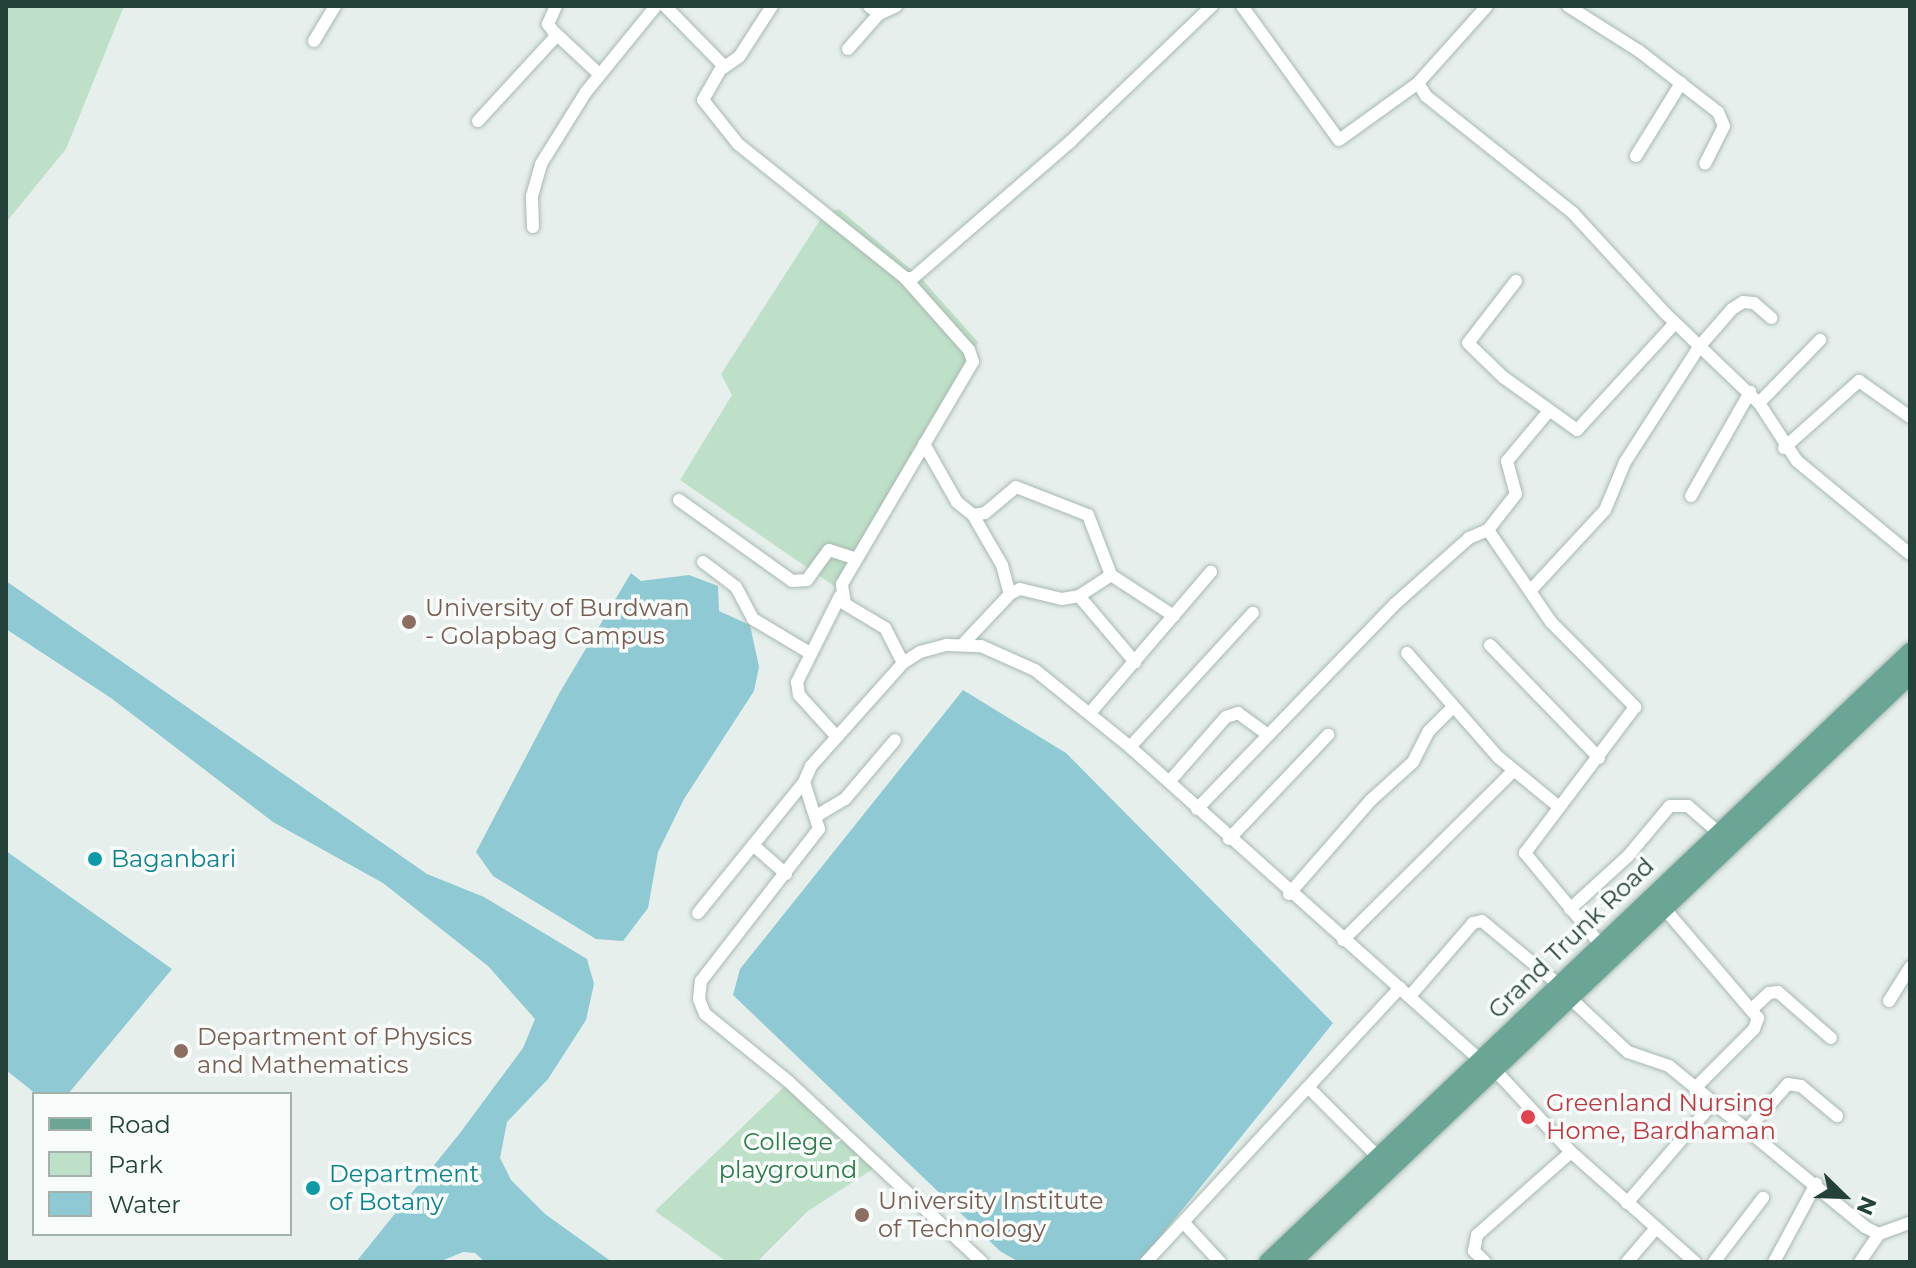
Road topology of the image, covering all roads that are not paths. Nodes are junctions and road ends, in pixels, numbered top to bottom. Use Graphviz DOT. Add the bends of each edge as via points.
graph roads {
  1 [pos="335,6"];
  2 [pos="556,6"];
  3 [pos="656,6"];
  4 [pos="665,6"];
  5 [pos="772,6"];
  6 [pos="896,6"];
  7 [pos="1212,6"];
  8 [pos="1242,6"];
  9 [pos="1487,6"];
  10 [pos="1568,6"];
  11 [pos="874,10"];
  12 [pos="557,35"];
  13 [pos="314,41"];
  14 [pos="848,49"];
  15 [pos="723,68"];
  16 [pos="600,75"];
  17 [pos="1418,83"];
  18 [pos="1681,83"];
  19 [pos="478,121"];
  20 [pos="1636,156"];
  21 [pos="1705,164"];
  22 [pos="533,227"];
  23 [pos="905,278"];
  24 [pos="1516,281"];
  25 [pos="1771,318"];
  26 [pos="1675,323"];
  27 [pos="1820,340"];
  28 [pos="1699,347"];
  29 [pos="1750,392"];
  30 [pos="1759,403"];
  31 [pos="1548,412"];
  32 [pos="1910,417"];
  33 [pos="924,444"];
  34 [pos="1784,448"];
  35 [pos="1691,496"];
  36 [pos="679,500"];
  37 [pos="973,515"];
  38 [pos="1488,530"];
  39 [pos="1910,554"];
  40 [pos="854,558"];
  41 [pos="703,562"];
  42 [pos="1211,572"];
  43 [pos="1111,575"];
  44 [pos="1531,590"];
  45 [pos="1010,594"];
  46 [pos="840,596"];
  47 [pos="1079,596"];
  48 [pos="1253,613"];
  49 [pos="1174,616"];
  50 [pos="962,645"];
  51 [pos="1490,645"];
  52 [pos="1910,652"];
  53 [pos="810,653"];
  54 [pos="1407,653"];
  55 [pos="1135,662"];
  56 [pos="903,663"];
  57 [pos="1910,675"];
  58 [pos="1453,707"];
  59 [pos="1090,713"];
  60 [pos="1268,735"];
  61 [pos="1328,735"];
  62 [pos="837,737"];
  63 [pos="895,740"];
  64 [pos="1130,747"];
  65 [pos="1599,758"];
  66 [pos="1513,771"];
  67 [pos="804,782"];
  68 [pos="1169,782"];
  69 [pos="1559,807"];
  70 [pos="1197,809"];
  71 [pos="818,815"];
  72 [pos="1718,832"];
  73 [pos="1229,839"];
  74 [pos="753,845"];
  75 [pos="786,874"];
  76 [pos="1289,894"];
  77 [pos="1664,908"];
  78 [pos="1570,909"];
  79 [pos="698,913"];
  80 [pos="1343,940"];
  81 [pos="1600,944"];
  82 [pos="1910,967"];
  83 [pos="1564,991"];
  84 [pos="1405,992"];
  85 [pos="1889,1001"];
  86 [pos="1753,1008"];
  87 [pos="1831,1038"];
  88 [pos="1487,1064"];
  89 [pos="1309,1088"];
  90 [pos="1695,1088"];
  91 [pos="1713,1103"];
  92 [pos="1837,1116"];
  93 [pos="1745,1132"];
  94 [pos="1571,1152"];
  95 [pos="1378,1157"];
  96 [pos="1816,1184"];
  97 [pos="1763,1198"];
  98 [pos="1627,1203"];
  99 [pos="1184,1223"];
  100 [pos="1910,1223"];
  101 [pos="1656,1228"];
  102 [pos="1879,1234"];
  103 [pos="1299,1260"];
  104 [pos="982,1262"];
  105 [pos="1146,1262"];
  106 [pos="1220,1262"];
  107 [pos="1268,1262"];
  108 [pos="1485,1262"];
  109 [pos="1627,1262"];
  110 [pos="1695,1262"];
  111 [pos="1714,1262"];
  112 [pos="1774,1262"];
  113 [pos="1860,1262"];
  1 -- 13 [label="street"];
  2 -- 12 [label="street" via="548,24"];
  3 -- 16 [label="street"];
  4 -- 15 [label="street"];
  5 -- 15 [label="street" via="739,57"];
  6 -- 11 [label="street"];
  7 -- 23 [label="street" via="1071,141 913,278"];
  8 -- 17 [label="street" via="1339,140"];
  9 -- 17 [label="street"];
  10 -- 18 [label="street"];
  11 -- 14 [label="street"];
  12 -- 16 [label="street"];
  12 -- 19 [label="street"];
  15 -- 23 [label="street" via="703,100 738,144"];
  16 -- 22 [label="street" via="541,164 532,196"];
  17 -- 26 [label="street" via="1426,96 1557,198"];
  18 -- 20 [label="street"];
  18 -- 21 [label="street" via="1723,118"];
  23 -- 33 [label="street" via="969,350 973,362"];
  24 -- 31 [label="street" via="1468,343"];
  25 -- 28 [label="street" via="1754,303 1743,302"];
  26 -- 28 [label="street"];
  26 -- 31 [label="street" via="1586,425 1567,427"];
  27 -- 30 [label="street"];
  28 -- 29 [label="street"];
  28 -- 44 [label="street" via="1625,462 1605,510"];
  29 -- 30 [label="street"];
  29 -- 35 [label="street"];
  30 -- 34 [label="street"];
  31 -- 38 [label="street" via="1507,461 1516,494"];
  32 -- 34 [label="street" via="1859,381"];
  33 -- 37 [label="street" via="957,502"];
  33 -- 40 [label="street"];
  34 -- 39 [label="street"];
  36 -- 40 [label="street" via="792,581 807,580 829,550"];
  37 -- 43 [label="street" via="985,513 1016,487 1073,506 1094,524"];
  37 -- 45 [label="street" via="1002,565"];
  38 -- 44 [label="street"];
  38 -- 60 [label="street" via="1469,538 1395,604"];
  40 -- 46 [label="street"];
  41 -- 53 [label="street" via="736,587 753,619"];
  42 -- 49 [label="street"];
  43 -- 47 [label="street"];
  43 -- 49 [label="street"];
  44 -- 65 [label="street" via="1551,622 1635,707"];
  45 -- 47 [label="street" via="1020,589 1062,599"];
  45 -- 50 [label="street"];
  46 -- 53 [label="street"];
  46 -- 56 [label="street" via="885,628"];
  47 -- 55 [label="street"];
  48 -- 64 [label="street"];
  49 -- 55 [label="street"];
  50 -- 56 [label="street" via="920,652"];
  50 -- 59 [label="street" via="1011,655"];
  51 -- 65 [label="street"];
  52 -- 72 [label="main road, Grand Trunk Road"];
  53 -- 62 [label="street" via="797,682 799,695"];
  54 -- 58 [label="street"];
  55 -- 59 [label="street"];
  56 -- 62 [label="street"];
  57 -- 77 [label="main road, Grand Trunk Road"];
  58 -- 66 [label="street"];
  58 -- 76 [label="street" via="1429,731 1413,762 1371,800"];
  59 -- 64 [label="street"];
  60 -- 68 [label="street" via="1238,713 1226,717"];
  60 -- 70 [label="street"];
  61 -- 73 [label="street"];
  62 -- 67 [label="street"];
  63 -- 71 [label="street" via="845,799"];
  64 -- 68 [label="street"];
  65 -- 69 [label="street"];
  66 -- 69 [label="street"];
  66 -- 80 [label="street"];
  67 -- 71 [label="street"];
  67 -- 74 [label="street"];
  68 -- 70 [label="street"];
  69 -- 78 [label="street" via="1525,853"];
  70 -- 73 [label="street"];
  71 -- 75 [label="street" via="819,829"];
  72 -- 78 [label="street" via="1688,806 1670,806 1622,862"];
  72 -- 81 [label="main road, Grand Trunk Road"];
  73 -- 76 [label="street"];
  74 -- 75 [label="street"];
  74 -- 79 [label="street"];
  75 -- 104 [label="street" via="701,981 699,999 705,1014 789,1082"];
  76 -- 80 [label="street"];
  77 -- 83 [label="main road, Grand Trunk Road"];
  77 -- 86 [label="street"];
  78 -- 81 [label="street"];
  80 -- 84 [label="street"];
  81 -- 83 [label="main road, Grand Trunk Road"];
  82 -- 85 [label="street"];
  83 -- 84 [label="street" via="1482,921 1473,923"];
  83 -- 88 [label="main road, Grand Trunk Road"];
  83 -- 90 [label="street" via="1628,1052 1669,1066"];
  84 -- 88 [label="street"];
  84 -- 89 [label="street"];
  86 -- 87 [label="street" via="1769,993 1778,992"];
  86 -- 90 [label="street" via="1758,1018 1754,1029"];
  88 -- 94 [label="street"];
  88 -- 95 [label="main road, Grand Trunk Road"];
  88 -- 103 [label="main road, Grand Trunk Road"];
  89 -- 95 [label="street"];
  89 -- 99 [label="street"];
  90 -- 91 [label="street"];
  91 -- 93 [label="street"];
  91 -- 98 [label="street"];
  92 -- 93 [label="street" via="1801,1086 1788,1084"];
  93 -- 96 [label="street"];
  94 -- 98 [label="street"];
  94 -- 108 [label="street" via="1477,1235 1474,1251"];
  95 -- 107 [label="main road, Grand Trunk Road"];
  96 -- 102 [label="street"];
  96 -- 112 [label="street"];
  97 -- 111 [label="street"];
  98 -- 101 [label="street"];
  99 -- 105 [label="street"];
  99 -- 106 [label="street"];
  100 -- 102 [label="street"];
  101 -- 109 [label="street"];
  101 -- 110 [label="street"];
  102 -- 113 [label="street"];
}
